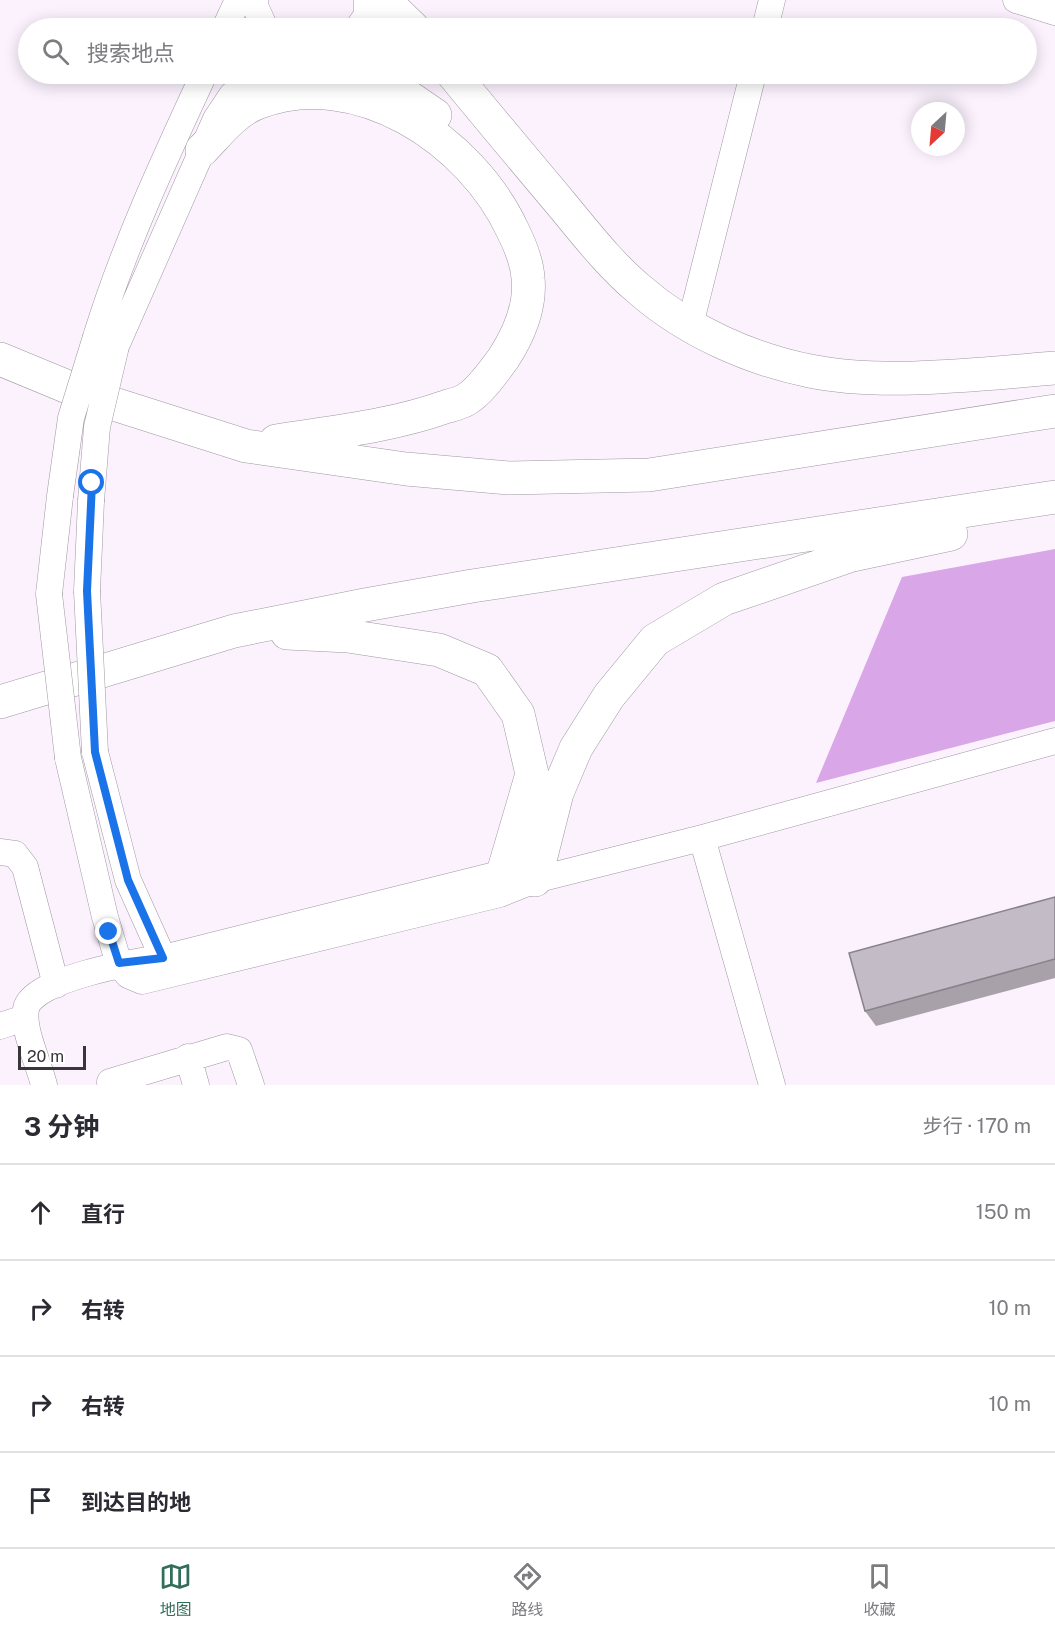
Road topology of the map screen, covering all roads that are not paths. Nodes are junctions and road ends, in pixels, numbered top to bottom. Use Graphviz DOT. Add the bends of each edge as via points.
graph roads {
  1 [pos="238,0"];
  2 [pos="255,0"];
  3 [pos="367,0"];
  4 [pos="384,0"];
  5 [pos="772,0"];
  6 [pos="1016,0"];
  7 [pos="1055,12"];
  8 [pos="230,18"];
  9 [pos="260,18"];
  10 [pos="364,18"];
  11 [pos="403,18"];
  12 [pos="768,18"];
  13 [pos="199,84"];
  14 [pos="246,84"];
  15 [pos="390,84"];
  16 [pos="461,84"];
  17 [pos="750,84"];
  18 [pos="202,150"];
  19 [pos="505,213"];
  20 [pos="690,325"];
  21 [pos="106,342"];
  22 [pos="0,359"];
  23 [pos="1055,368"];
  24 [pos="1055,411"];
  25 [pos="246,446"];
  26 [pos="1055,497"];
  27 [pos="1055,512"];
  28 [pos="234,631"];
  29 [pos="0,702"];
  30 [pos="1055,741"];
  31 [pos="702,838"];
  32 [pos="0,852"];
  33 [pos="503,873"];
  34 [pos="535,880"];
  35 [pos="163,958"];
  36 [pos="119,963"];
  37 [pos="56,985"];
  38 [pos="25,1018"];
  39 [pos="0,1026"];
  40 [pos="188,1057"];
  41 [pos="105,1084"];
  42 [pos="44,1085"];
  43 [pos="196,1085"];
  44 [pos="251,1085"];
  45 [pos="772,1085"];
  1 -- 8 [label="street"];
  2 -- 9 [label="street"];
  3 -- 10 [label="street"];
  4 -- 11 [label="highway"];
  5 -- 12 [label="street"];
  6 -- 7 [label="street"];
  13 -- 21 [label="street" via="112,284"];
  14 -- 18 [label="street" via="232,95 216,119"];
  15 -- 19 [label="highway" via="437,116 468,148 496,189"];
  16 -- 20 [label="highway" via="597,246 640,291"];
  17 -- 20 [label="street"];
  18 -- 19 [label="highway" via="237,115 255,104 305,91 333,93 390,110 423,128 456,154"];
  18 -- 21 [label="street"];
  19 -- 25 [label="highway" via="521,248 528,278 526,308 513,344 492,374 466,400 377,425"];
  20 -- 23 [label="highway" via="768,361 812,372 933,377"];
  21 -- 35 [label="street, bridge" via="87,591 95,752 128,880"];
  21 -- 36 [label="street, bridge" via="71,418 49,594 68,758"];
  22 -- 25 [label="highway" via="92,397"];
  24 -- 25 [label="highway" via="649,476 509,478 406,469"];
  26 -- 28 [label="highway" via="472,586"];
  27 -- 34 [label="highway" via="852,555 724,599 655,640 609,696 576,748 557,793"];
  28 -- 29 [label="highway"];
  28 -- 33 [label="highway" via="348,636 428,648 487,670 518,714 532,774"];
  30 -- 31 [label="street"];
  31 -- 34 [label="street"];
  31 -- 45 [label="street"];
  32 -- 37 [label="street" via="15,854 25,867"];
  33 -- 34 [label="street"];
  33 -- 35 [label="street"];
  34 -- 36 [label="street" via="500,894 163,978 142,981 128,975"];
  35 -- 36 [label="street"];
  36 -- 37 [label="street"];
  37 -- 38 [label="street" via="34,995 28,1002"];
  38 -- 39 [label="street"];
  38 -- 42 [label="street"];
  40 -- 41 [label="street"];
  40 -- 43 [label="street"];
  40 -- 44 [label="street" via="234,1048 243,1057"];
}
